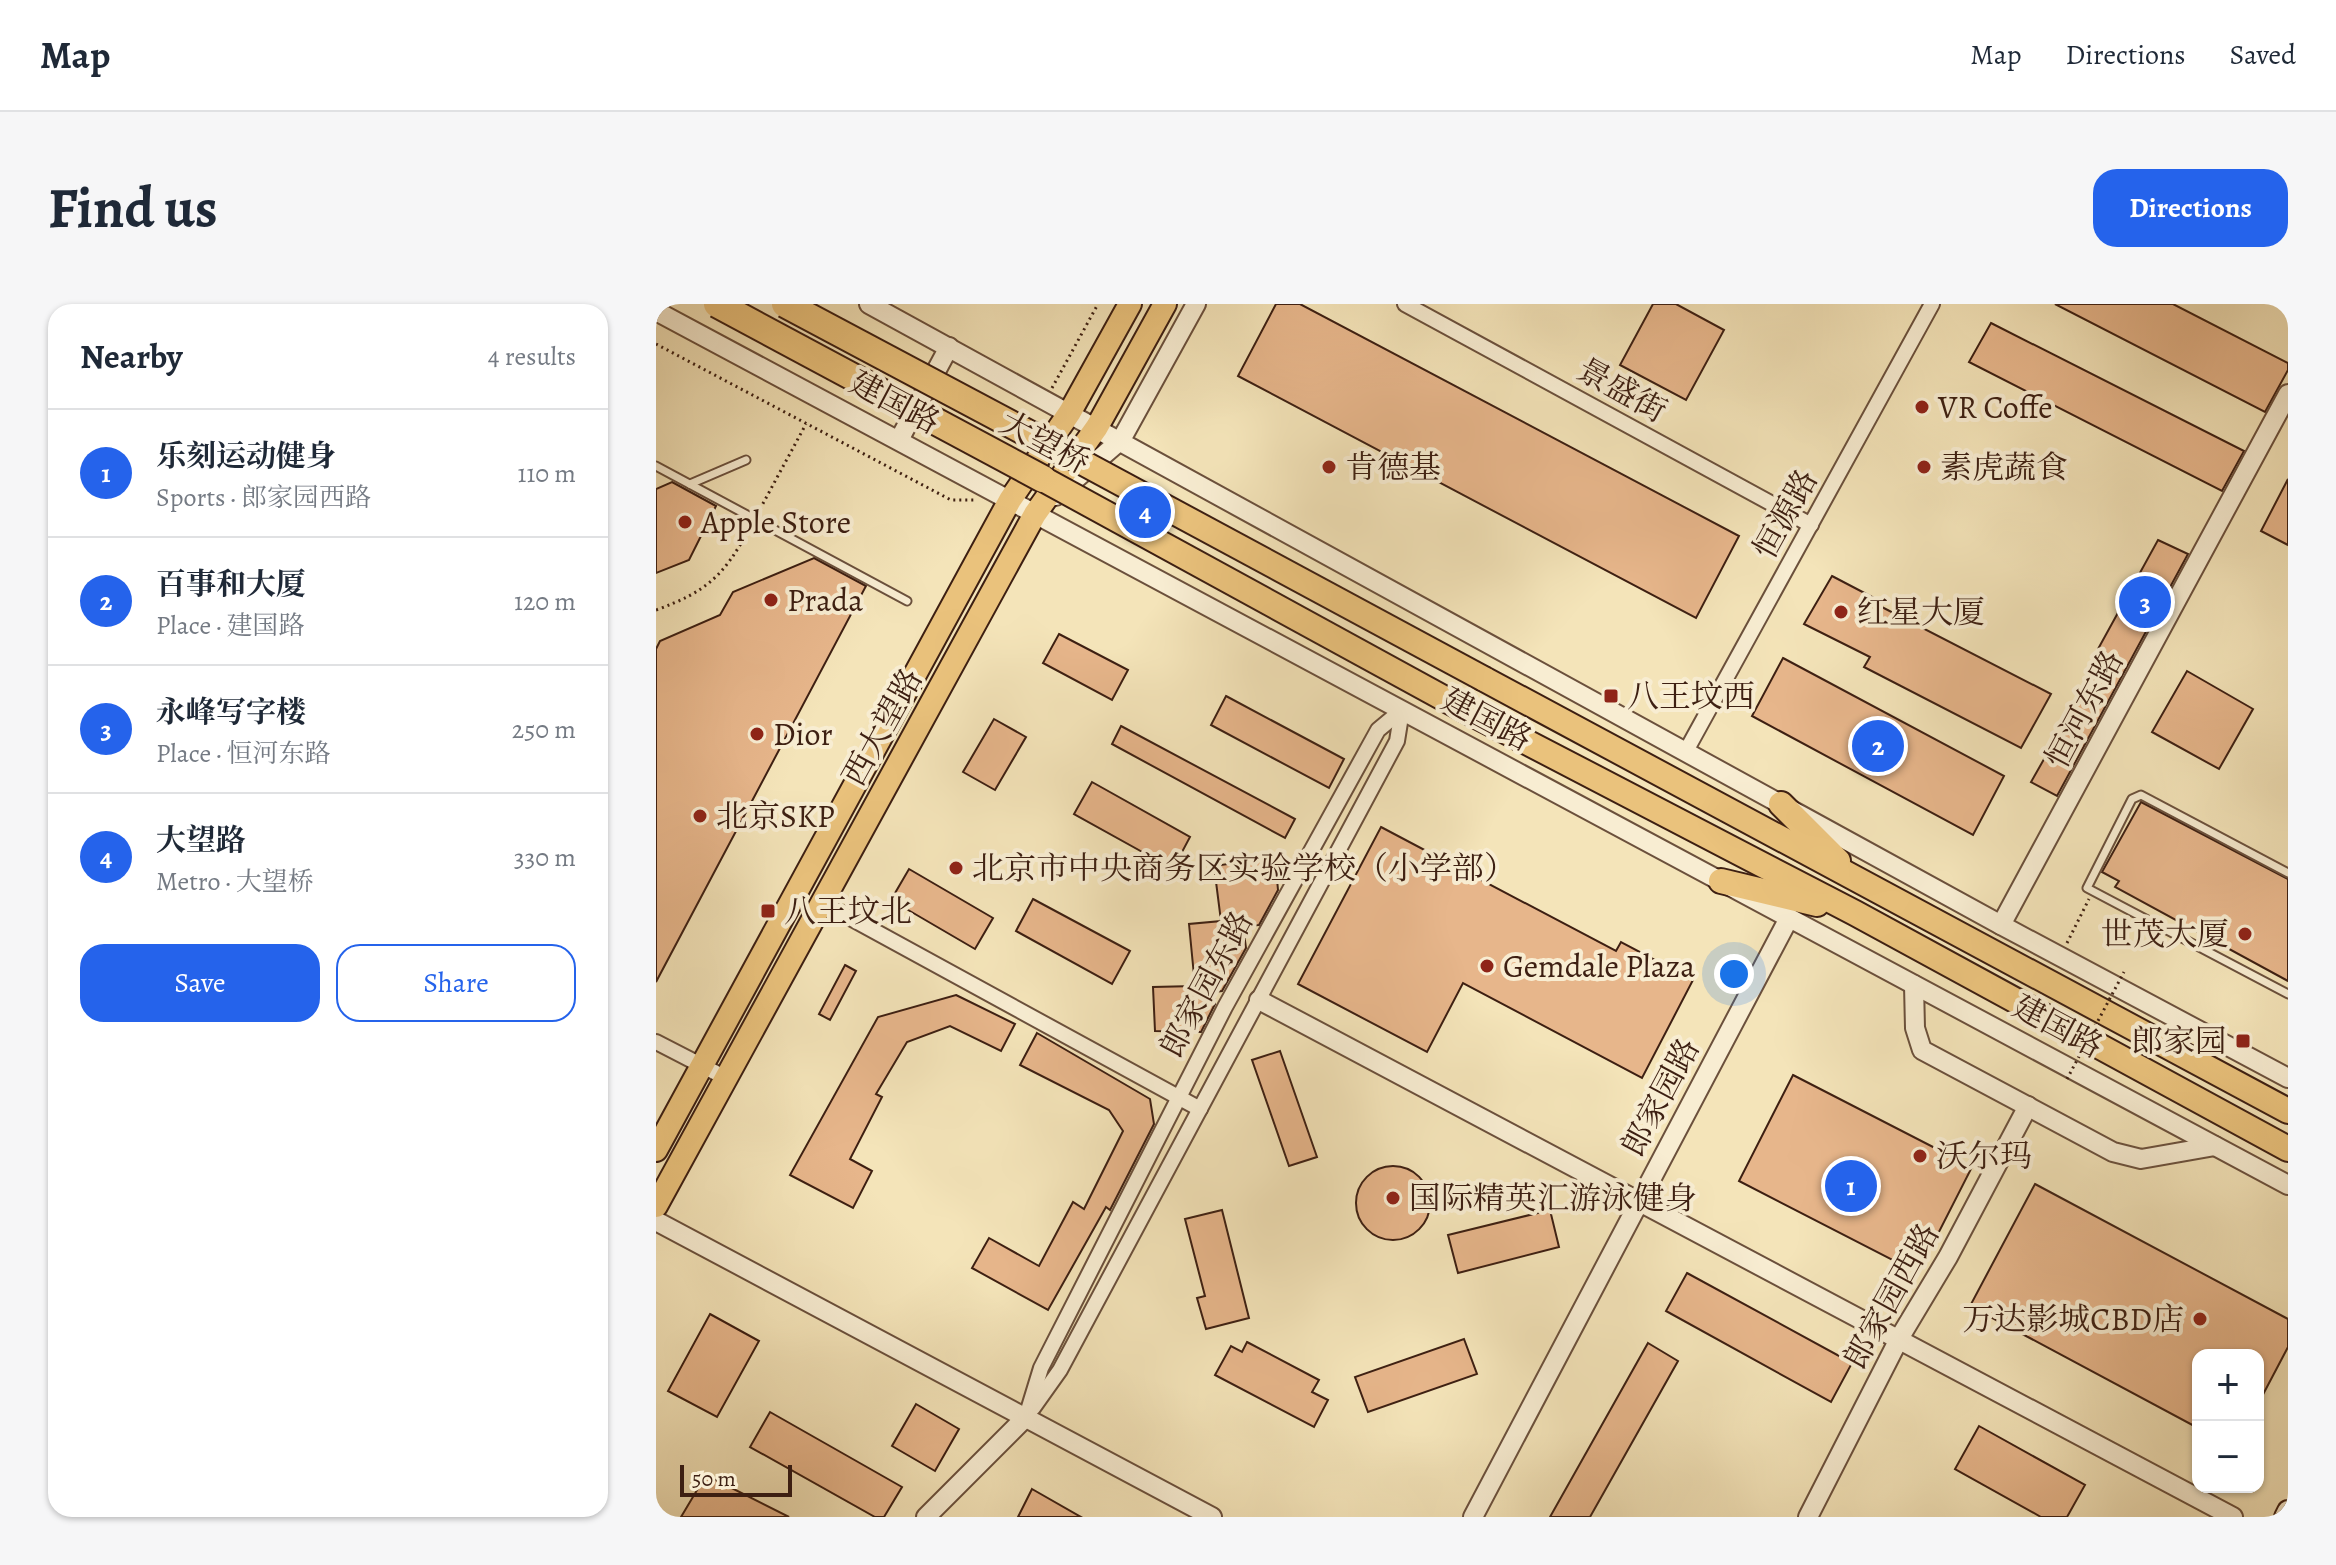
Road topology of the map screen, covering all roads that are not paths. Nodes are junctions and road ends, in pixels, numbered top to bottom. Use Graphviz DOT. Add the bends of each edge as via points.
graph roads {
  1 [pos="717,304"];
  2 [pos="785,304"];
  3 [pos="869,304"];
  4 [pos="1130,304"];
  5 [pos="1165,304"];
  6 [pos="1196,304"];
  7 [pos="1405,304"];
  8 [pos="1932,304"];
  9 [pos="656,311"];
  10 [pos="949,347"];
  11 [pos="2288,394"];
  12 [pos="1070,412"];
  13 [pos="1097,427"];
  14 [pos="899,440"];
  15 [pos="1121,440"];
  16 [pos="1063,452"];
  17 [pos="746,460"];
  18 [pos="656,466"];
  19 [pos="1043,479"];
  20 [pos="690,484"];
  21 [pos="1010,500"];
  22 [pos="1035,514"];
  23 [pos="1811,525"];
  24 [pos="907,601"];
  25 [pos="1484,679"];
  26 [pos="1402,710"];
  27 [pos="1467,711"];
  28 [pos="1686,751"];
  29 [pos="1781,804"];
  30 [pos="2288,873"];
  31 [pos="1857,880"];
  32 [pos="1721,881"];
  33 [pos="823,903"];
  34 [pos="1855,913"];
  35 [pos="1789,918"];
  36 [pos="2001,925"];
  37 [pos="1914,985"];
  38 [pos="2288,994"];
  39 [pos="1259,1000"];
  40 [pos="656,1042"];
  41 [pos="702,1066"];
  42 [pos="726,1078"];
  43 [pos="2288,1078"];
  44 [pos="1180,1097"];
  45 [pos="2028,1106"];
  46 [pos="1200,1109"];
  47 [pos="2288,1111"];
  48 [pos="2215,1146"];
  49 [pos="2288,1149"];
  50 [pos="656,1150"];
  51 [pos="2288,1185"];
  52 [pos="1639,1202"];
  53 [pos="656,1206"];
  54 [pos="656,1221"];
  55 [pos="1900,1337"];
  56 [pos="1026,1417"];
  57 [pos="2288,1511"];
  58 [pos="926,1517"];
  59 [pos="1212,1517"];
  60 [pos="1473,1517"];
  61 [pos="1808,1517"];
  62 [pos="2233,1517"];
  63 [pos="2285,1517"];
  1 -- 19 [label="highway, 大望桥, bridge"];
  2 -- 16 [label="highway, 大望桥, bridge"];
  3 -- 10 [label="street, 建国路"];
  4 -- 12 [label="main road"];
  5 -- 13 [label="main road"];
  6 -- 15 [label="street, 西大望路"];
  7 -- 23 [label="street, 景盛街"];
  8 -- 23 [label="street, 恒源路"];
  9 -- 14 [label="street, 建国路"];
  10 -- 12 [label="street, 建国路"];
  10 -- 14 [label="street"];
  11 -- 36 [label="street, 恒河东路"];
  12 -- 13 [label="street, 建国路"];
  12 -- 21 [label="main road, 西大望路"];
  13 -- 15 [label="street, 建国路"];
  13 -- 22 [label="main road"];
  14 -- 21 [label="street, 建国路"];
  15 -- 22 [label="street, 西大望路"];
  15 -- 28 [label="street, 建国路"];
  16 -- 25 [label="highway, 大望桥, bridge"];
  17 -- 20 [label="lane"];
  18 -- 20 [label="lane"];
  19 -- 27 [label="highway, 大望桥, bridge"];
  20 -- 24 [label="lane"];
  21 -- 22 [label="street, 建国路"];
  21 -- 41 [label="main road, 西大望路"];
  22 -- 26 [label="street, 建国路"];
  22 -- 33 [label="main road, 西大望路"];
  23 -- 28 [label="street, 恒源路"];
  25 -- 31 [label="highway, 建国路"];
  26 -- 32 [label="street, 建国路"];
  26 -- 39 [label="street, 郎家园东路" via="1397,741"];
  26 -- 44 [label="street, 郎家园东路" via="1378,730"];
  27 -- 34 [label="highway, 建国路"];
  28 -- 29 [label="street, 建国路"];
  29 -- 31 [label="highway"];
  29 -- 36 [label="street, 建国路"];
  30 -- 38 [label="lane" via="2141,795 2132,799 2087,888"];
  31 -- 47 [label="highway, 建国路"];
  32 -- 34 [label="highway"];
  32 -- 35 [label="street, 建国路"];
  33 -- 42 [label="main road, 西大望路"];
  33 -- 44 [label="street"];
  34 -- 49 [label="highway, 建国路"];
  35 -- 37 [label="street, 建国路"];
  35 -- 52 [label="street, 郎家园路"];
  36 -- 43 [label="street, 建国路"];
  37 -- 45 [label="street" via="1915,1028 1922,1050"];
  37 -- 48 [label="street, 建国路"];
  39 -- 46 [label="street, 郎家园东路"];
  39 -- 52 [label="street"];
  40 -- 41 [label="street"];
  41 -- 42 [label="street"];
  41 -- 50 [label="main road, 西大望路"];
  42 -- 53 [label="main road, 西大望路"];
  44 -- 46 [label="street"];
  44 -- 56 [label="street, 郎家园东路" via="1041,1368"];
  45 -- 48 [label="street" via="2113,1152 2141,1159"];
  45 -- 55 [label="street, 郎家园西路"];
  46 -- 56 [label="street, 郎家园东路" via="1060,1370"];
  48 -- 51 [label="street, 建国路"];
  52 -- 55 [label="street"];
  52 -- 60 [label="street, 郎家园路"];
  54 -- 56 [label="street"];
  55 -- 61 [label="street, 郎家园西路"];
  55 -- 62 [label="street"];
  56 -- 58 [label="street, 郎家园东路"];
  56 -- 59 [label="street"];
  57 -- 63 [label="main road"];
}
